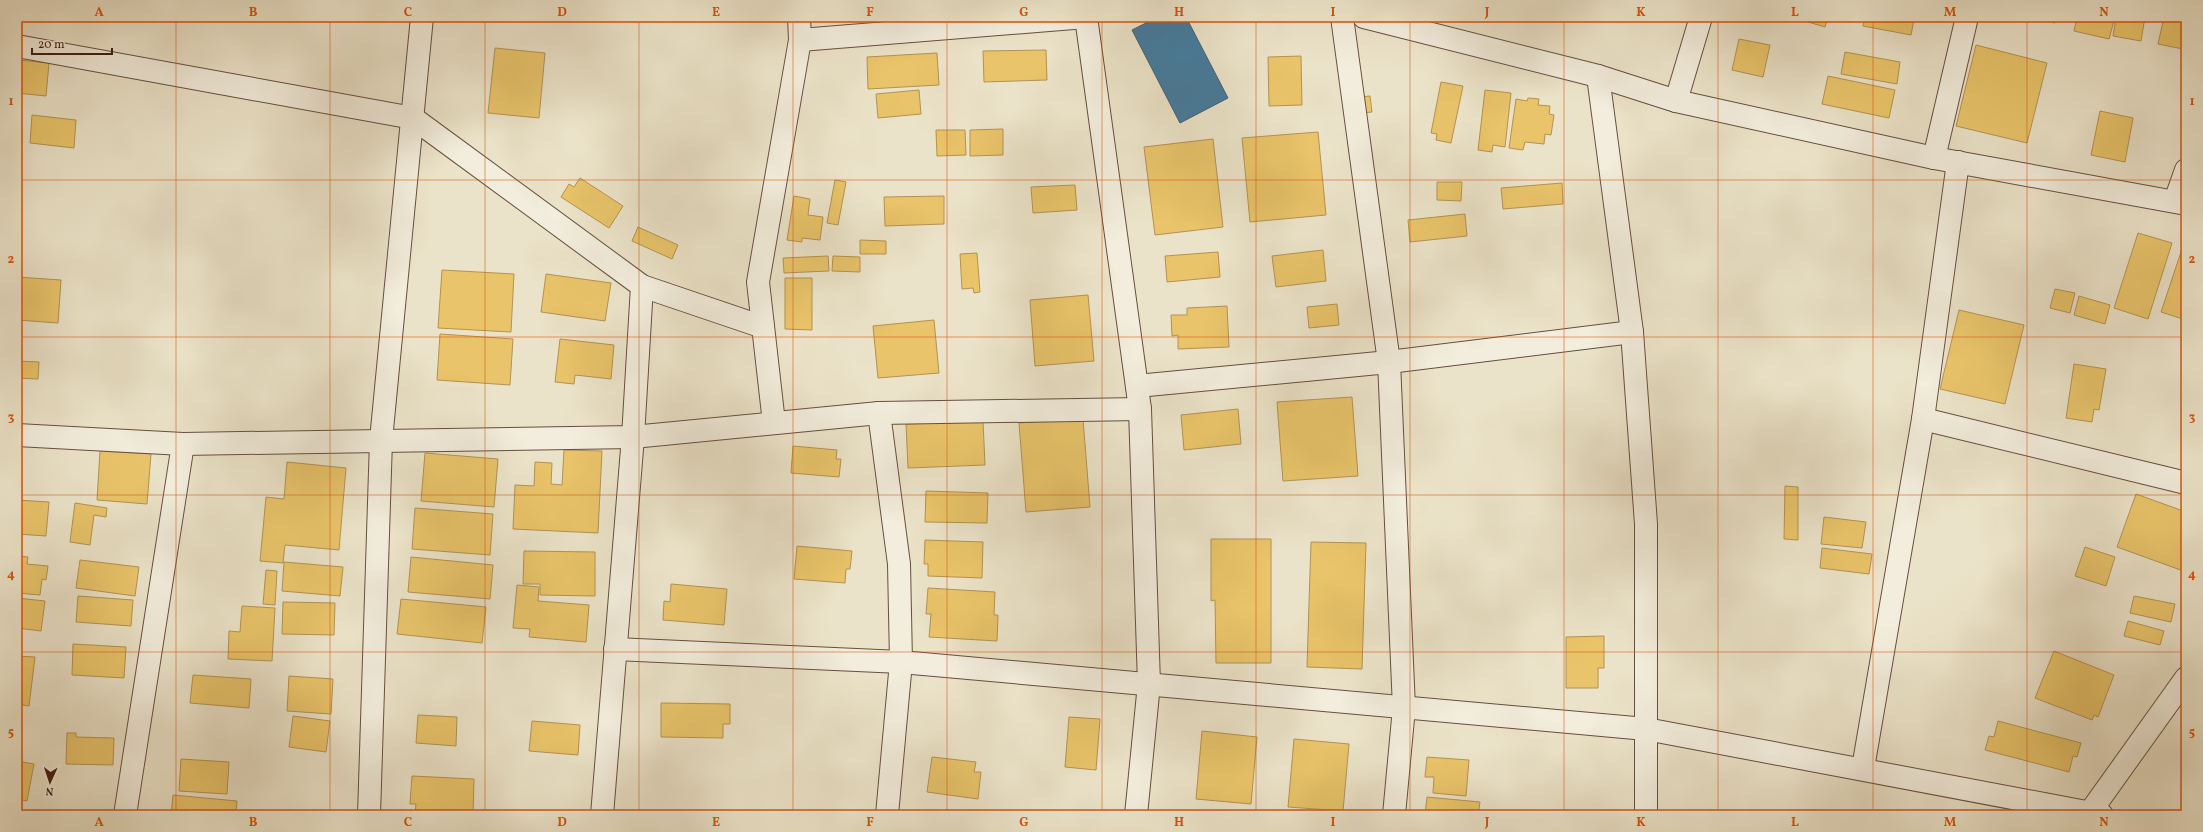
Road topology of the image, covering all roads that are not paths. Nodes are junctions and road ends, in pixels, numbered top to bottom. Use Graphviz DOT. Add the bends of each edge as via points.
graph roads {
  1 [pos="422,17"];
  2 [pos="799,17"];
  3 [pos="1086,17"];
  4 [pos="1342,17"];
  5 [pos="1364,17"];
  6 [pos="1701,17"];
  7 [pos="1967,17"];
  8 [pos="800,40"];
  9 [pos="17,46"];
  10 [pos="1598,76"];
  11 [pos="1676,100"];
  12 [pos="413,118"];
  13 [pos="1934,158"];
  14 [pos="1958,162"];
  15 [pos="2186,170"];
  16 [pos="2181,203"];
  17 [pos="642,286"];
  18 [pos="763,327"];
  19 [pos="1632,332"];
  20 [pos="1389,362"];
  21 [pos="1137,386"];
  22 [pos="1140,409"];
  23 [pos="879,413"];
  24 [pos="1924,418"];
  25 [pos="774,423"];
  26 [pos="17,435"];
  27 [pos="633,437"];
  28 [pos="381,440"];
  29 [pos="183,444"];
  30 [pos="2186,483"];
  31 [pos="615,649"];
  32 [pos="901,662"];
  33 [pos="2186,678"];
  34 [pos="1149,684"];
  35 [pos="1404,708"];
  36 [pos="1646,729"];
  37 [pos="1863,768"];
  38 [pos="2094,814"];
  39 [pos="125,815"];
  40 [pos="369,815"];
  41 [pos="602,815"];
  42 [pos="887,815"];
  43 [pos="1136,815"];
  44 [pos="1394,815"];
  45 [pos="1646,815"];
  1 -- 12 [label="street"];
  2 -- 8 [label="street"];
  3 -- 8 [label="street"];
  3 -- 21 [label="street"];
  4 -- 20 [label="street"];
  5 -- 10 [label="street"];
  6 -- 11 [label="street"];
  7 -- 13 [label="street"];
  8 -- 18 [label="street" via="758,282"];
  9 -- 12 [label="street"];
  10 -- 11 [label="street"];
  10 -- 19 [label="street"];
  11 -- 13 [label="street"];
  12 -- 17 [label="street"];
  12 -- 28 [label="street"];
  13 -- 14 [label="street"];
  14 -- 16 [label="street"];
  14 -- 24 [label="street"];
  15 -- 16 [label="street"];
  17 -- 18 [label="street"];
  17 -- 27 [label="street"];
  18 -- 25 [label="street"];
  19 -- 20 [label="street"];
  19 -- 36 [label="street" via="1646,524"];
  20 -- 21 [label="street"];
  20 -- 35 [label="street"];
  21 -- 22 [label="street"];
  22 -- 23 [label="street"];
  22 -- 34 [label="street"];
  23 -- 25 [label="street"];
  23 -- 32 [label="street" via="899,564"];
  24 -- 30 [label="street"];
  24 -- 37 [label="street"];
  25 -- 27 [label="street"];
  26 -- 29 [label="street"];
  27 -- 28 [label="street"];
  27 -- 31 [label="street"];
  28 -- 29 [label="street"];
  28 -- 40 [label="street"];
  29 -- 39 [label="street"];
  31 -- 32 [label="street"];
  31 -- 41 [label="street"];
  32 -- 34 [label="street"];
  32 -- 42 [label="street"];
  33 -- 38 [label="street"];
  34 -- 35 [label="street"];
  34 -- 43 [label="street"];
  35 -- 36 [label="street"];
  35 -- 44 [label="street"];
  36 -- 37 [label="street"];
  36 -- 45 [label="street"];
  37 -- 38 [label="street"];
}
